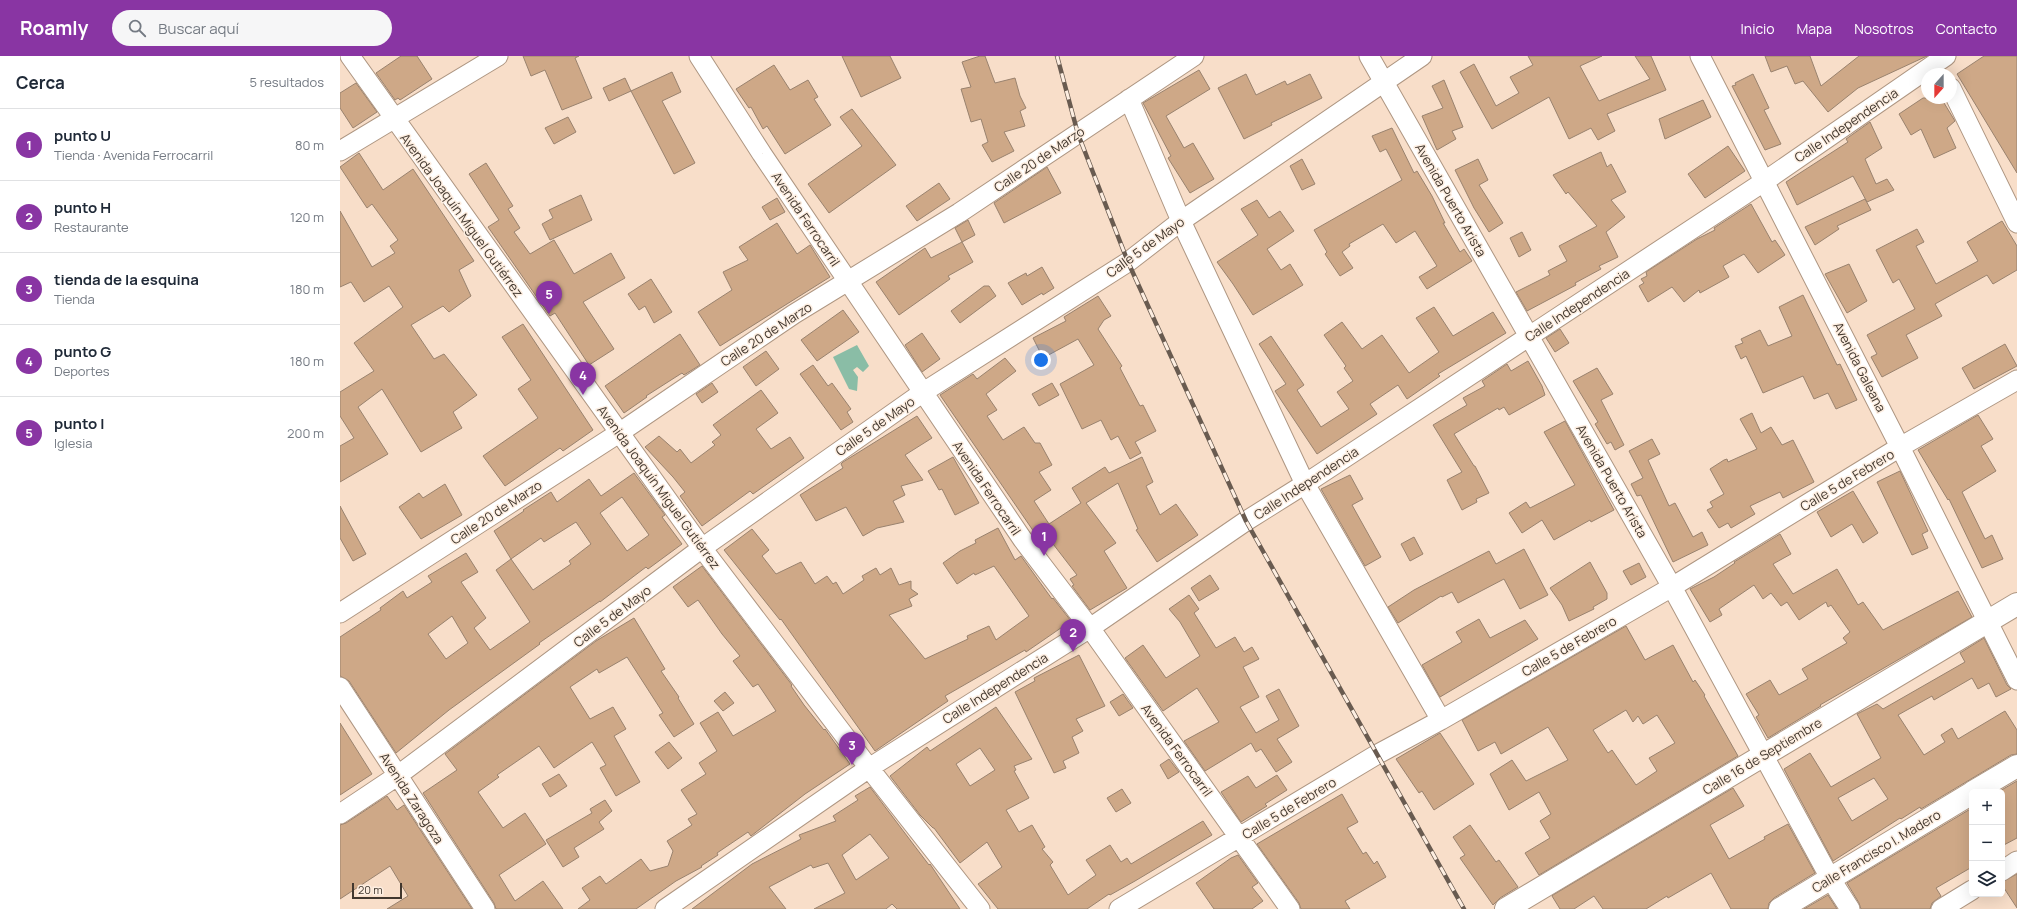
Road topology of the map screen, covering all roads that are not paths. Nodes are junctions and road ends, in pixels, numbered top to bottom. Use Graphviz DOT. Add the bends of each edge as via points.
graph roads {
  1 [pos="350,56"];
  2 [pos="498,56"];
  3 [pos="699,56"];
  4 [pos="1194,56"];
  5 [pos="1369,56"];
  6 [pos="1422,56"];
  7 [pos="1700,56"];
  8 [pos="1941,62"];
  9 [pos="1382,82"];
  10 [pos="1129,99"];
  11 [pos="1957,100"];
  12 [pos="393,119"];
  13 [pos="340,151"];
  14 [pos="1765,181"];
  15 [pos="1181,221"];
  16 [pos="2017,223"];
  17 [pos="849,281"];
  18 [pos="1529,336"];
  19 [pos="2017,380"];
  20 [pos="922,393"];
  21 [pos="619,433"];
  22 [pos="1900,447"];
  23 [pos="1305,484"];
  24 [pos="702,548"];
  25 [pos="1672,587"];
  26 [pos="2017,604"];
  27 [pos="340,613"];
  28 [pos="1988,622"];
  29 [pos="1090,628"];
  30 [pos="2017,680"];
  31 [pos="340,687"];
  32 [pos="1441,720"];
  33 [pos="1763,755"];
  34 [pos="2017,766"];
  35 [pos="869,768"];
  36 [pos="397,776"];
  37 [pos="1978,789"];
  38 [pos="1969,794"];
  39 [pos="340,814"];
  40 [pos="1240,837"];
  41 [pos="2017,861"];
  42 [pos="2005,869"];
  43 [pos="1830,878"];
  44 [pos="1969,892"];
  45 [pos="485,909"];
  46 [pos="665,909"];
  47 [pos="980,909"];
  48 [pos="1119,909"];
  49 [pos="1290,909"];
  50 [pos="1506,909"];
  51 [pos="1780,909"];
  52 [pos="1850,909"];
  53 [pos="1941,909"];
  1 -- 12 [label="street, Avenida Joaquín Miguel Gutiérrez"];
  2 -- 12 [label="street"];
  3 -- 17 [label="street, Avenida Ferrocarril"];
  4 -- 10 [label="street, Calle 20 de Marzo"];
  5 -- 9 [label="street, Avenida Puerto Arista"];
  6 -- 9 [label="street, Calle 5 de Mayo"];
  7 -- 14 [label="street, Avenida Galeana"];
  8 -- 14 [label="street, Calle Independencia"];
  9 -- 15 [label="street, Calle 5 de Mayo"];
  9 -- 18 [label="street, Avenida Puerto Arista"];
  10 -- 15 [label="street"];
  10 -- 17 [label="street, Calle 20 de Marzo" via="958,213"];
  11 -- 16 [label="street"];
  12 -- 13 [label="street"];
  12 -- 21 [label="street, Avenida Joaquín Miguel Gutiérrez"];
  14 -- 18 [label="street, Calle Independencia"];
  14 -- 22 [label="street, Avenida Galeana"];
  15 -- 20 [label="street, Calle 5 de Mayo" via="1128,262"];
  15 -- 23 [label="street"];
  17 -- 20 [label="street, Avenida Ferrocarril"];
  17 -- 21 [label="street, Calle 20 de Marzo" via="794,314"];
  18 -- 23 [label="street, Calle Independencia"];
  18 -- 25 [label="street, Avenida Puerto Arista"];
  19 -- 22 [label="street, Calle 5 de Febrero"];
  20 -- 24 [label="street, Calle 5 de Mayo"];
  20 -- 29 [label="street, Avenida Ferrocarril" via="1022,540"];
  21 -- 24 [label="street, Avenida Joaquín Miguel Gutiérrez"];
  21 -- 27 [label="street, Calle 20 de Marzo"];
  22 -- 25 [label="street, Calle 5 de Febrero"];
  22 -- 28 [label="street, Avenida Galeana"];
  23 -- 29 [label="street, Calle Independencia" via="1246,521"];
  23 -- 32 [label="street"];
  24 -- 35 [label="street, Avenida Joaquín Miguel Gutiérrez"];
  24 -- 36 [label="street, Calle 5 de Mayo"];
  25 -- 32 [label="street, Calle 5 de Febrero"];
  25 -- 33 [label="street, Avenida Puerto Arista"];
  26 -- 28 [label="main road, Calle 16 de Septiembre"];
  28 -- 30 [label="street, Avenida Galeana"];
  28 -- 33 [label="main road, Calle 16 de Septiembre"];
  29 -- 35 [label="street, Calle Independencia"];
  29 -- 40 [label="street, Avenida Ferrocarril"];
  31 -- 36 [label="street, Avenida Zaragoza"];
  32 -- 40 [label="street, Calle 5 de Febrero" via="1376,755"];
  33 -- 43 [label="street, Avenida Puerto Arista"];
  33 -- 50 [label="main road, Calle 16 de Septiembre"];
  34 -- 37 [label="main road, Calle Francisco I. Madero"];
  35 -- 46 [label="street, Calle Independencia"];
  35 -- 47 [label="street, Avenida Joaquín Miguel Gutiérrez"];
  36 -- 39 [label="street, Calle 5 de Mayo"];
  36 -- 45 [label="street, Avenida Zaragoza"];
  38 -- 43 [label="main road, Calle Francisco I. Madero"];
  40 -- 48 [label="street, Calle 5 de Febrero"];
  40 -- 49 [label="street, Avenida Ferrocarril"];
  41 -- 42 [label="street"];
  43 -- 51 [label="main road, Calle Francisco I. Madero"];
  43 -- 52 [label="street, Avenida Puerto Arista"];
  44 -- 53 [label="street"];
}
